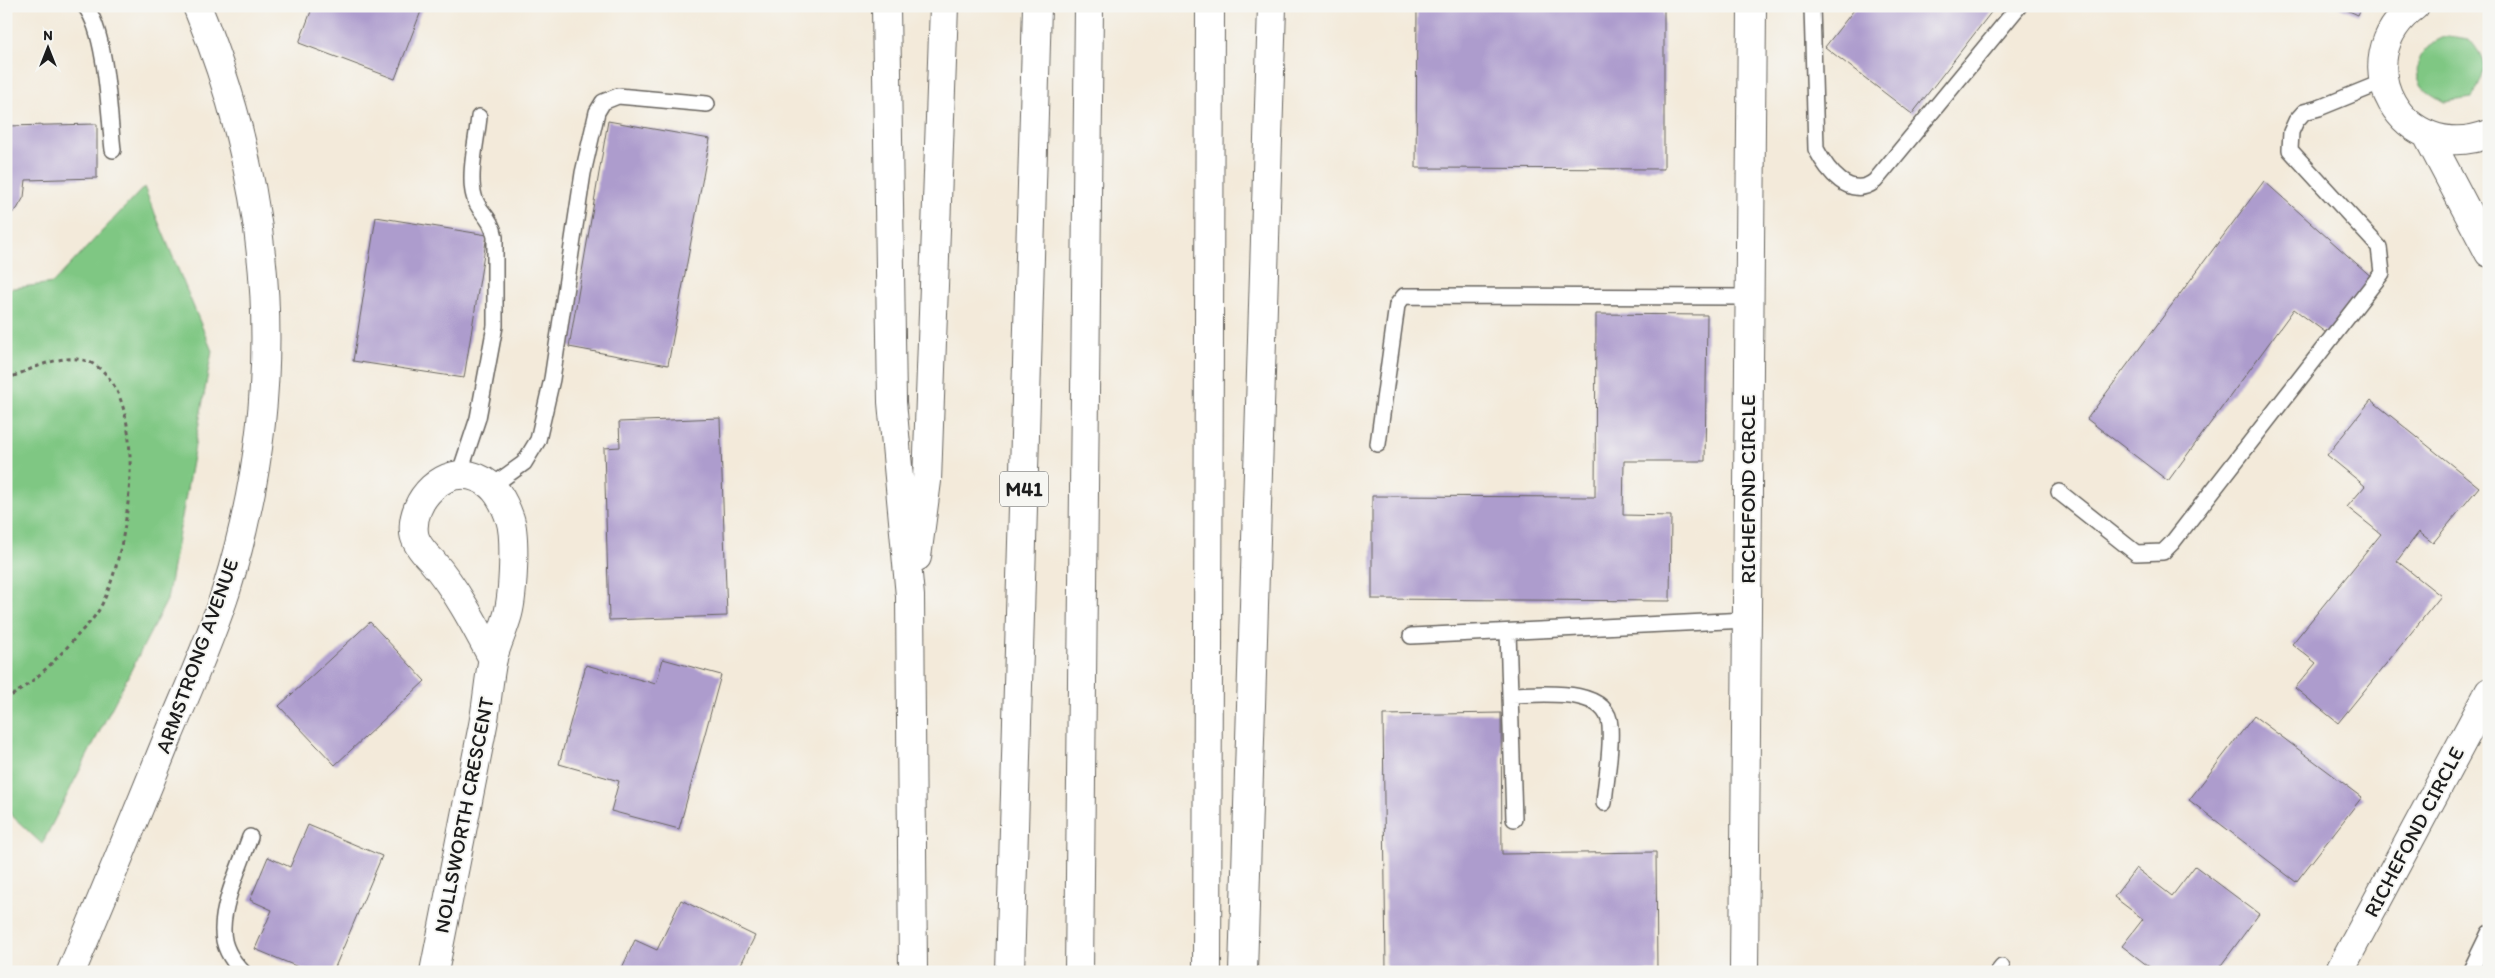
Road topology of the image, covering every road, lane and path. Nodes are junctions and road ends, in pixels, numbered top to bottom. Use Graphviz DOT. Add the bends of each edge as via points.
graph roads {
  1 [pos="85,6"];
  2 [pos="197,6"];
  3 [pos="886,6"];
  4 [pos="944,6"];
  5 [pos="1037,6"];
  6 [pos="1089,6"];
  7 [pos="1210,6"];
  8 [pos="1272,6"];
  9 [pos="1752,6"];
  10 [pos="1812,6"];
  11 [pos="2019,6"];
  12 [pos="2407,9"];
  13 [pos="2383,82"];
  14 [pos="707,104"];
  15 [pos="479,117"];
  16 [pos="2489,134"];
  17 [pos="2427,135"];
  18 [pos="113,150"];
  19 [pos="2489,254"];
  20 [pos="1750,297"];
  21 [pos="6,379"];
  22 [pos="1378,444"];
  23 [pos="459,475"];
  24 [pos="492,486"];
  25 [pos="2059,492"];
  26 [pos="910,596"];
  27 [pos="1747,620"];
  28 [pos="1508,632"];
  29 [pos="1411,636"];
  30 [pos="493,659"];
  31 [pos="2489,692"];
  32 [pos="1510,695"];
  33 [pos="6,699"];
  34 [pos="1604,803"];
  35 [pos="1514,819"];
  36 [pos="250,837"];
  37 [pos="2489,933"];
  38 [pos="71,972"];
  39 [pos="243,972"];
  40 [pos="434,972"];
  41 [pos="913,972"];
  42 [pos="1010,972"];
  43 [pos="1078,972"];
  44 [pos="1208,972"];
  45 [pos="1243,972"];
  46 [pos="1744,972"];
  47 [pos="2339,972"];
  48 [pos="2470,972"];
  1 -- 18 [label="lane" via="92,14 100,41"];
  2 -- 38 [label="main road, ARMSTRONG AVENUE" via="225,79 256,208 266,323 266,373 258,457 226,592"];
  3 -- 26 [label="main road" via="892,402"];
  4 -- 26 [label="main road" via="927,481"];
  5 -- 42 [label="main road, M41"];
  6 -- 43 [label="main road"];
  7 -- 44 [label="main road"];
  8 -- 45 [label="main road"];
  9 -- 20 [label="main road, RICHEFOND CIRCLE"];
  10 -- 11 [label="lane" via="1816,149 1836,176 1858,189 1866,188 1874,181"];
  12 -- 13 [label="main road" via="2389,36 2382,58"];
  13 -- 17 [label="main road" via="2392,104 2407,122"];
  13 -- 25 [label="lane" via="2304,112 2291,132 2290,150 2379,247 2382,273 2184,528 2163,552 2136,553"];
  14 -- 24 [label="lane" via="618,96 603,102 597,112 583,173 552,379 538,440 524,463"];
  15 -- 23 [label="lane" via="472,184 478,207 493,224 496,237 495,326 478,418"];
  16 -- 17 [label="main road" via="2474,140 2450,141"];
  17 -- 19 [label="main road"];
  20 -- 22 [label="lane" via="1404,296 1397,305"];
  20 -- 27 [label="main road, RICHEFOND CIRCLE"];
  21 -- 33 [label="path" via="59,359 90,362 102,371 119,399 130,465 129,509 119,560 97,613 48,668"];
  23 -- 24 [label="main road" via="477,477"];
  23 -- 30 [label="main road" via="442,480 425,494 414,522 414,535 445,576"];
  24 -- 30 [label="main road, NOLLSWORTH CRESCENT" via="504,503 512,524 508,613"];
  26 -- 41 [label="main road"];
  27 -- 28 [label="lane"];
  27 -- 46 [label="main road, RICHEFOND CIRCLE"];
  28 -- 29 [label="lane"];
  28 -- 32 [label="lane"];
  30 -- 40 [label="main road, NOLLSWORTH CRESCENT" via="483,726"];
  31 -- 47 [label="main road, RICHEFOND CIRCLE"];
  32 -- 34 [label="lane" via="1577,695 1592,700 1604,710 1611,724"];
  32 -- 35 [label="lane"];
  36 -- 39 [label="lane" via="222,931 227,953"];
  37 -- 48 [label="lane"];
}
